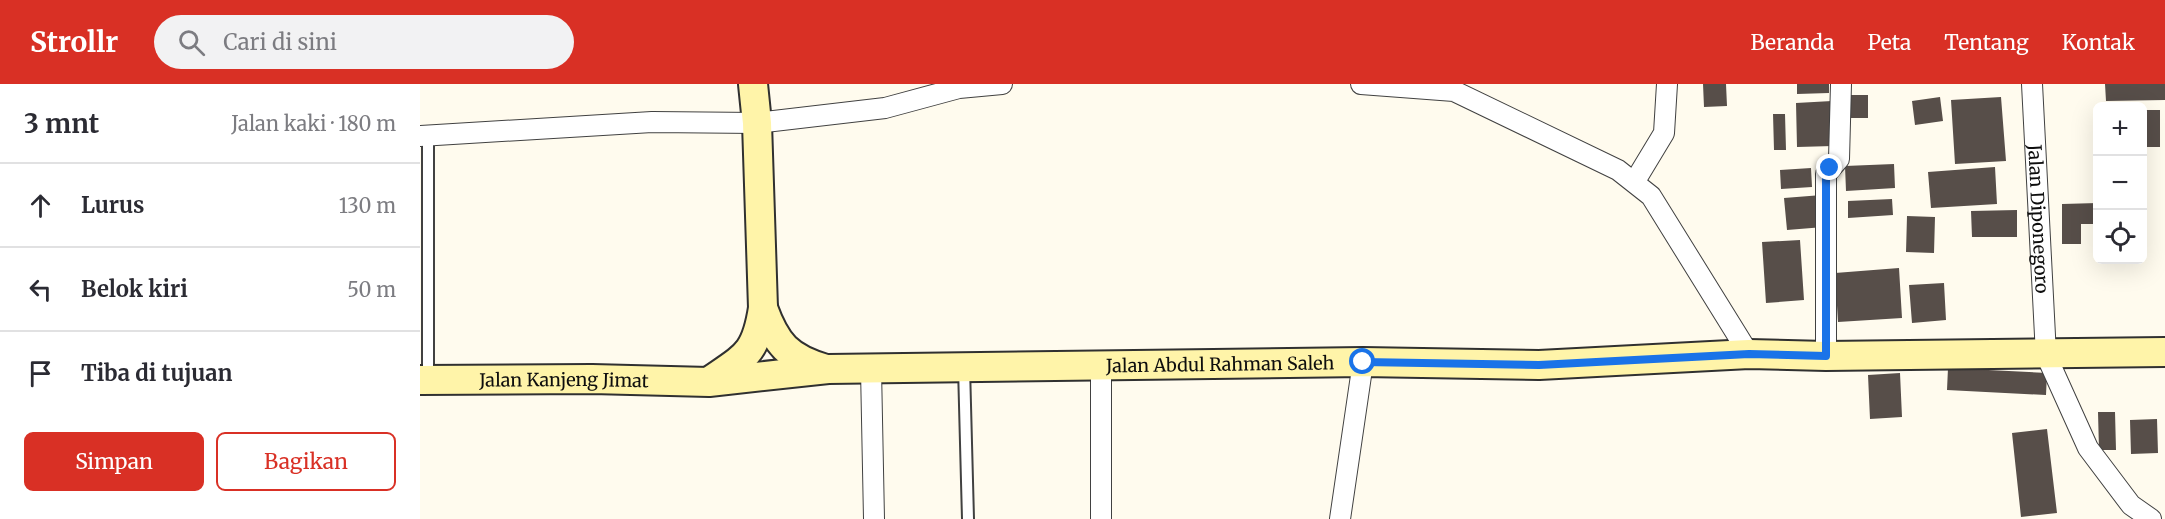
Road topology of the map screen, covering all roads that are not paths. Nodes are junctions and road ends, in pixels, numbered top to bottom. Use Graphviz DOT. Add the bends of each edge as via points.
graph roads {
  1 [pos="753,84"];
  2 [pos="1002,84"];
  3 [pos="1361,84"];
  4 [pos="1667,84"];
  5 [pos="1841,84"];
  6 [pos="2032,84"];
  7 [pos="1454,87"];
  8 [pos="757,123"];
  9 [pos="424,136"];
  10 [pos="1635,181"];
  11 [pos="763,308"];
  12 [pos="2165,352"];
  13 [pos="1749,354"];
  14 [pos="2046,355"];
  15 [pos="1826,356"];
  16 [pos="1363,362"];
  17 [pos="1101,365"];
  18 [pos="964,367"];
  19 [pos="828,369"];
  20 [pos="871,369"];
  21 [pos="424,380"];
  22 [pos="709,382"];
  23 [pos="874,519"];
  24 [pos="968,519"];
  25 [pos="1101,519"];
  26 [pos="1340,519"];
  27 [pos="2151,519"];
  1 -- 8 [label="main road"];
  2 -- 8 [label="street" via="959,88 885,108"];
  3 -- 7 [label="street"];
  4 -- 10 [label="street" via="1664,133"];
  5 -- 15 [label="street" via="1839,159 1826,174"];
  6 -- 14 [label="street, Jalan Diponegoro"];
  7 -- 10 [label="street"];
  8 -- 9 [label="street" via="652,122"];
  8 -- 11 [label="main road"];
  9 -- 21 [label="lane"];
  10 -- 13 [label="street" via="1651,195"];
  11 -- 19 [label="main road" via="771,330 785,348 804,363"];
  11 -- 22 [label="main road" via="751,349"];
  12 -- 14 [label="main road, Jalan Abdul Rahman Saleh"];
  13 -- 15 [label="main road, Jalan Abdul Rahman Saleh"];
  13 -- 16 [label="main road, Jalan Abdul Rahman Saleh" via="1539,365"];
  14 -- 15 [label="main road, Jalan Abdul Rahman Saleh"];
  14 -- 27 [label="street" via="2088,448 2131,505"];
  16 -- 17 [label="main road, Jalan Abdul Rahman Saleh"];
  16 -- 26 [label="street"];
  17 -- 18 [label="main road, Jalan Abdul Rahman Saleh"];
  17 -- 25 [label="street"];
  18 -- 20 [label="main road, Jalan Abdul Rahman Saleh"];
  18 -- 24 [label="lane"];
  19 -- 20 [label="main road, Jalan Abdul Rahman Saleh"];
  19 -- 22 [label="main road, Jalan Kanjeng Jimat"];
  20 -- 23 [label="street"];
  21 -- 22 [label="main road, Jalan Kanjeng Jimat"];
}
